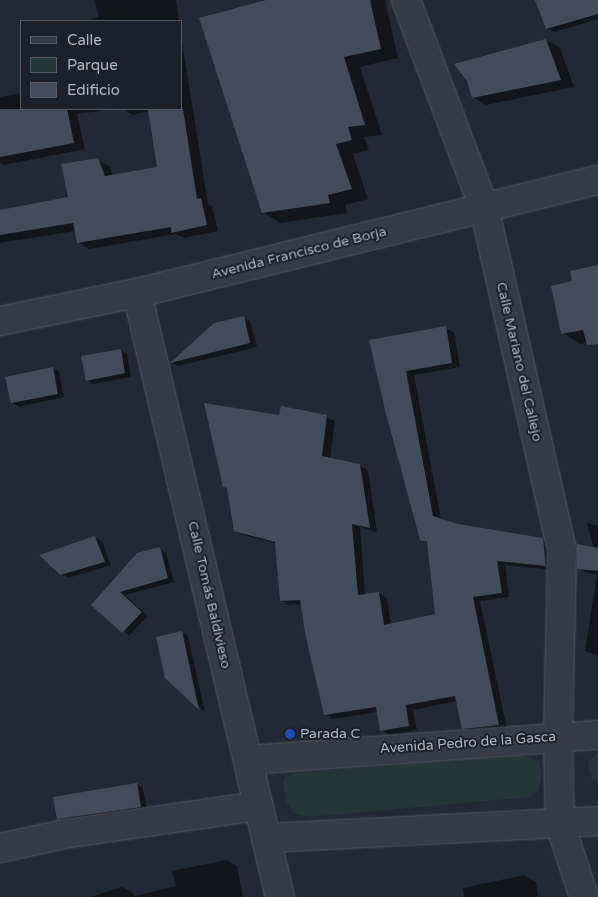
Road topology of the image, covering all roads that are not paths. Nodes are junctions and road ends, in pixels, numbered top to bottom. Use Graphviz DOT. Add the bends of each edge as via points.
graph roads {
  1 [pos="406,0"];
  2 [pos="598,180"];
  3 [pos="484,207"];
  4 [pos="137,293"];
  5 [pos="0,321"];
  6 [pos="598,735"];
  7 [pos="558,737"];
  8 [pos="248,760"];
  9 [pos="259,806"];
  10 [pos="598,821"];
  11 [pos="560,824"];
  12 [pos="266,838"];
  13 [pos="0,848"];
  14 [pos="280,897"];
  15 [pos="584,897"];
  1 -- 3 [label="street, Calle Mariano del Callejo"];
  2 -- 3 [label="street, Avenida Francisco de Borja"];
  3 -- 4 [label="street, Avenida Francisco de Borja"];
  3 -- 7 [label="street, Calle Mariano del Callejo" via="562,550"];
  4 -- 5 [label="street, Avenida Francisco de Borja"];
  4 -- 8 [label="street, Calle Tomás Baldivieso"];
  6 -- 7 [label="street, Avenida Pedro de la Gasca"];
  7 -- 8 [label="street, Avenida Pedro de la Gasca"];
  7 -- 11 [label="street, Calle Mariano del Callejo"];
  8 -- 9 [label="street, Calle Tomás Baldivieso"];
  9 -- 12 [label="street, Calle Tomás Baldivieso"];
  9 -- 13 [label="street" via="64,834"];
  10 -- 11 [label="street"];
  11 -- 12 [label="street"];
  11 -- 15 [label="street, Calle Mariano del Callejo"];
  12 -- 14 [label="street, Calle Tomás Baldivieso"];
}
